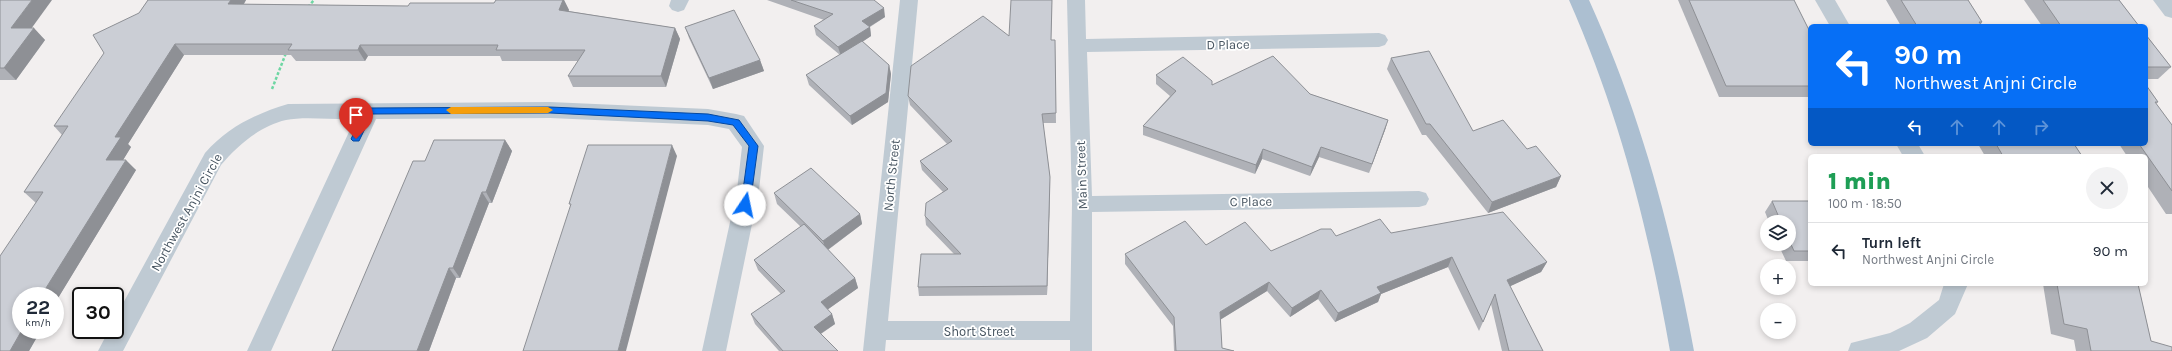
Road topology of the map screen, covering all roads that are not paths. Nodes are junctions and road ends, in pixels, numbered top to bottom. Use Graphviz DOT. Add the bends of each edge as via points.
graph roads {
  1 [pos="909,0"];
  2 [pos="1076,0"];
  3 [pos="1579,0"];
  4 [pos="1825,0"];
  5 [pos="2163,0"];
  6 [pos="2172,11"];
  7 [pos="1839,24"];
  8 [pos="1379,40"];
  9 [pos="1077,46"];
  10 [pos="369,111"];
  11 [pos="1419,199"];
  12 [pos="1082,204"];
  13 [pos="1955,286"];
  14 [pos="875,341"];
  15 [pos="1082,341"];
  16 [pos="110,351"];
  17 [pos="259,351"];
  18 [pos="714,351"];
  19 [pos="1682,351"];
  20 [pos="1860,351"];
  1 -- 14 [label="lane, North Street"];
  2 -- 9 [label="lane, Main Street"];
  3 -- 19 [label="main road" via="1596,36 1628,120 1650,191 1668,270"];
  4 -- 7 [label="street"];
  5 -- 6 [label="street"];
  8 -- 9 [label="lane, D Place"];
  9 -- 12 [label="lane, Main Street"];
  10 -- 16 [label="street, Northwest Anjni Circle" via="288,112 268,117 250,126 225,144 213,159"];
  10 -- 17 [label="street"];
  10 -- 18 [label="street, Northwest Anjni Circle" via="550,110 708,117 736,122 753,146 748,190"];
  11 -- 12 [label="lane, C Place"];
  12 -- 15 [label="lane, Main Street"];
  13 -- 20 [label="street" via="1948,306 1922,329 1878,348"];
  14 -- 15 [label="lane, Short Street"];
}
